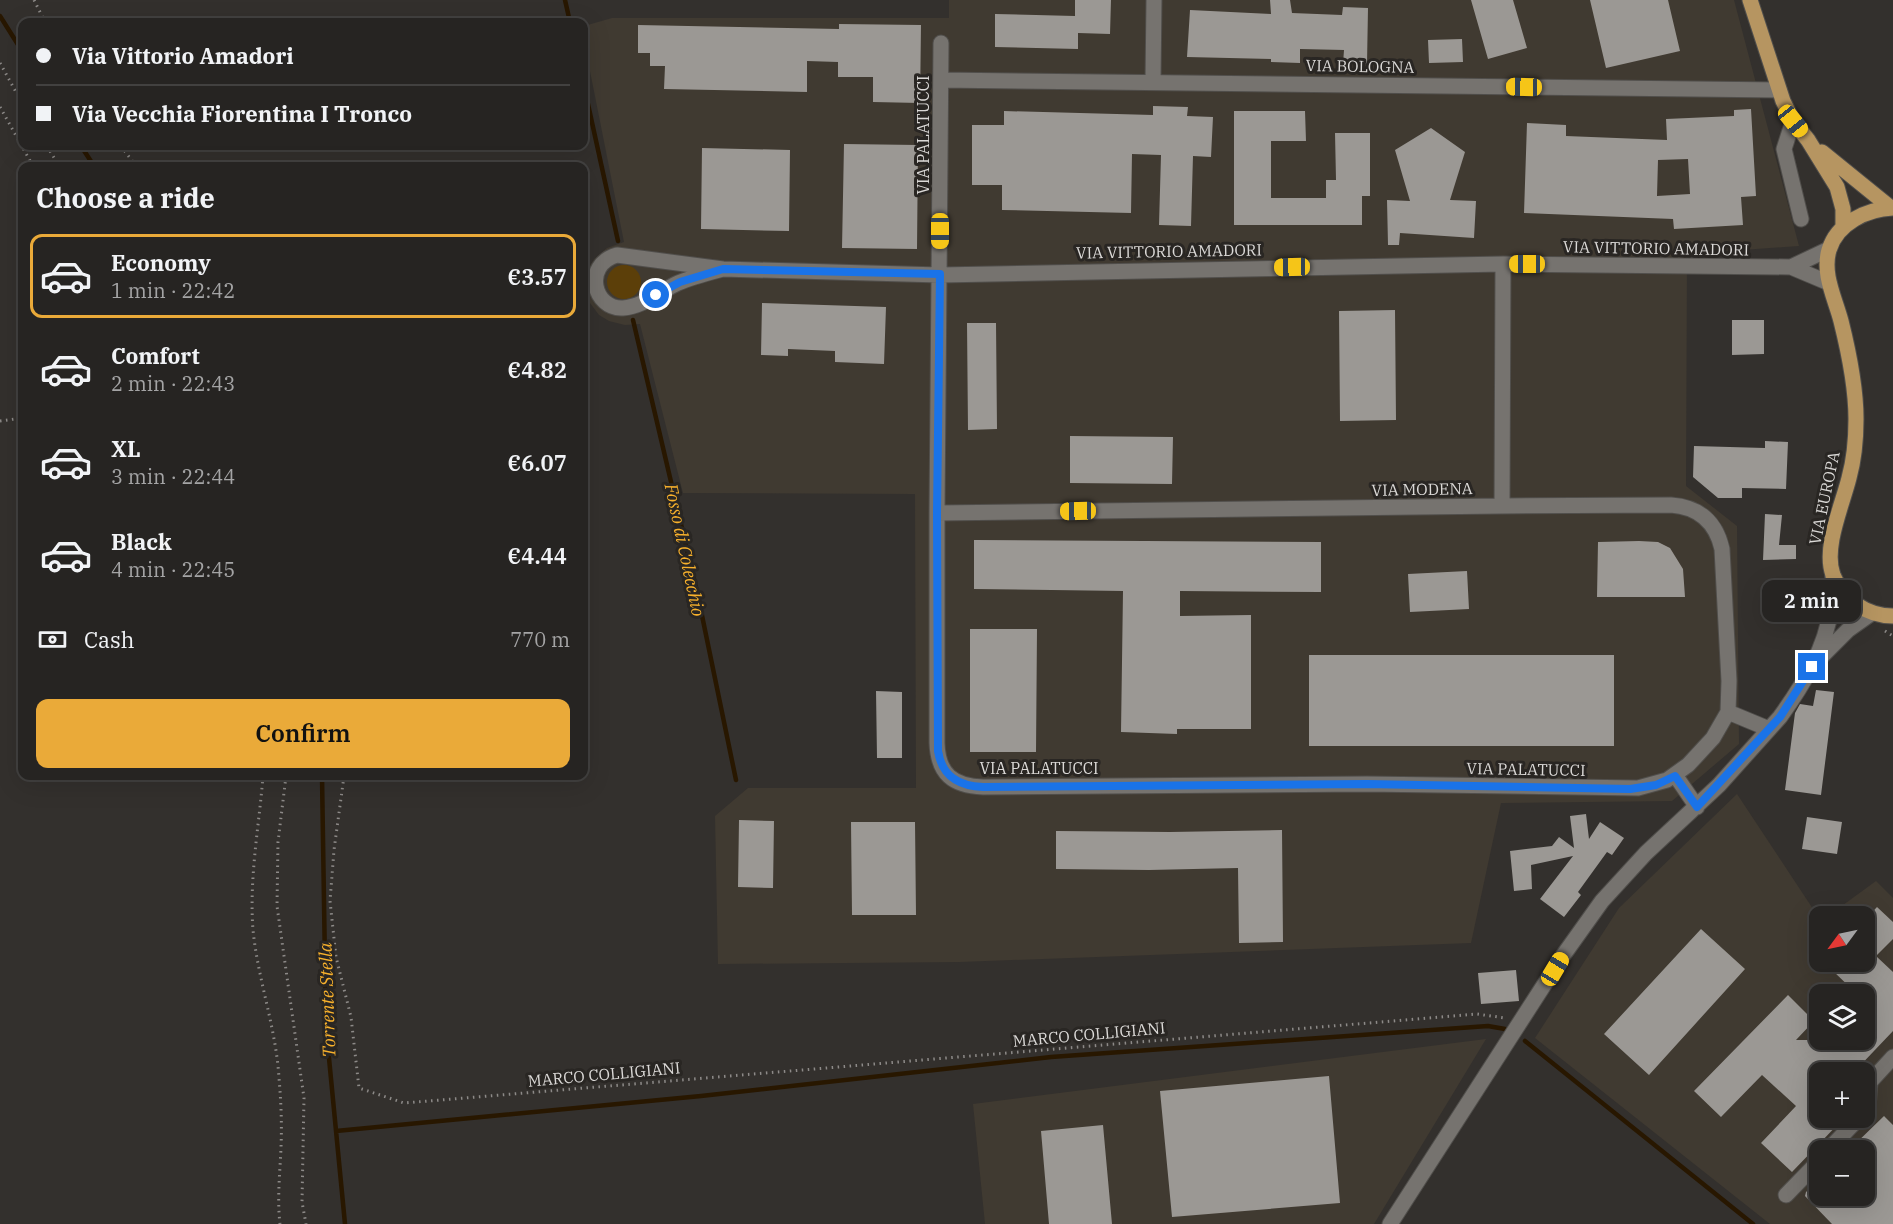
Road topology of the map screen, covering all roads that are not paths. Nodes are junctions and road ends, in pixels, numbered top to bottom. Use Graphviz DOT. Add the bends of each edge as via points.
graph roads {
  1 [pos="1154,0"];
  2 [pos="1750,0"];
  3 [pos="941,43"];
  4 [pos="941,80"];
  5 [pos="1153,81"];
  6 [pos="1779,90"];
  7 [pos="1793,121"];
  8 [pos="1808,140"];
  9 [pos="1892,208"];
  10 [pos="1801,219"];
  11 [pos="1843,227"];
  12 [pos="1829,249"];
  13 [pos="1503,264"];
  14 [pos="1791,267"];
  15 [pos="723,269"];
  16 [pos="940,274"];
  17 [pos="1829,283"];
  18 [pos="1502,506"];
  19 [pos="937,513"];
  20 [pos="1833,575"];
  21 [pos="1882,615"];
  22 [pos="1893,627"];
  23 [pos="1812,667"];
  24 [pos="1728,712"];
  25 [pos="1769,729"];
  26 [pos="1675,776"];
  27 [pos="1697,807"];
  28 [pos="1893,1057"];
  29 [pos="1875,1077"];
  30 [pos="1849,1128"];
  31 [pos="1838,1140"];
  32 [pos="1809,1171"];
  33 [pos="1786,1195"];
  34 [pos="1390,1224"];
  1 -- 5 [label="street"];
  2 -- 6 [label="main road"];
  3 -- 4 [label="street, VIA PALATUCCI"];
  4 -- 5 [label="street, VIA BOLOGNA"];
  4 -- 16 [label="street, VIA PALATUCCI"];
  5 -- 6 [label="street, VIA BOLOGNA"];
  6 -- 7 [label="main road"];
  7 -- 8 [label="main road"];
  7 -- 10 [label="street" via="1784,149"];
  8 -- 9 [label="main road"];
  8 -- 11 [label="main road" via="1837,187"];
  9 -- 11 [label="main road" via="1875,210"];
  11 -- 12 [label="main road"];
  12 -- 14 [label="street, VIA VITTORIO AMADORI"];
  12 -- 17 [label="main road, VIA EUROPA"];
  13 -- 14 [label="street, VIA VITTORIO AMADORI"];
  13 -- 16 [label="street, VIA VITTORIO AMADORI"];
  13 -- 18 [label="street"];
  14 -- 17 [label="street"];
  15 -- 15 [label="street, VIA VITTORIO AMADORI" via="617,255 606,259 595,276 597,290 606,304 622,308 680,282"];
  15 -- 16 [label="street, VIA VITTORIO AMADORI"];
  16 -- 19 [label="street, VIA PALATUCCI"];
  17 -- 20 [label="main road, VIA EUROPA" via="1852,369 1856,422 1850,475 1832,543"];
  18 -- 19 [label="street, VIA MODENA"];
  18 -- 24 [label="street, VIA MODENA" via="1671,505 1706,517 1717,531 1722,549"];
  19 -- 26 [label="street, VIA PALATUCCI" via="938,751 948,776 966,786 1367,784 1630,789 1656,785"];
  20 -- 21 [label="main road" via="1854,604"];
  20 -- 23 [label="street" via="1831,609"];
  21 -- 22 [label="main road"];
  21 -- 23 [label="street" via="1848,630"];
  23 -- 25 [label="street"];
  24 -- 25 [label="street"];
  24 -- 26 [label="street, VIA PALATUCCI" via="1713,738"];
  25 -- 27 [label="street"];
  26 -- 27 [label="street"];
  27 -- 34 [label="street" via="1646,853 1602,902 1562,957"];
  28 -- 29 [label="street"];
  30 -- 31 [label="street"];
  32 -- 33 [label="street"];
}
